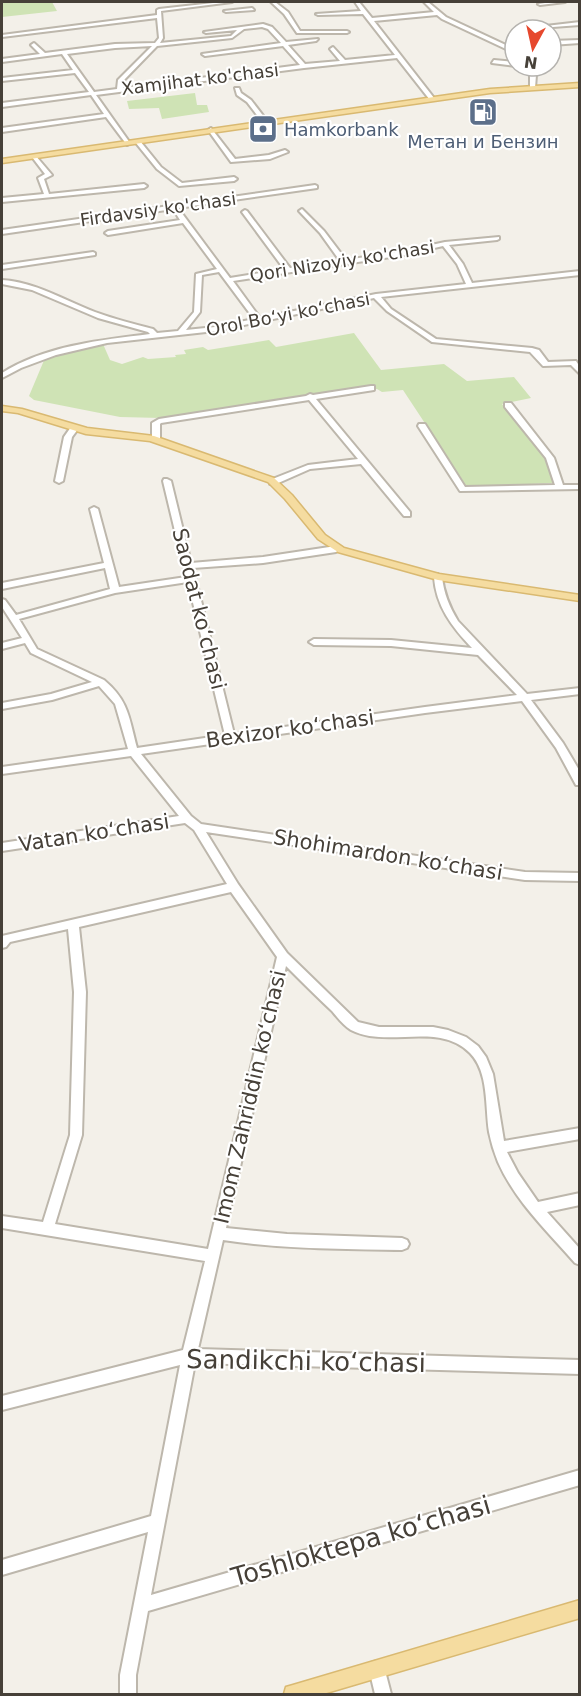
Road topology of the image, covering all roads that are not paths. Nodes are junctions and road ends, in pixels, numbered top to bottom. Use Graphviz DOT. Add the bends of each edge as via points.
graph roads {
  1 [pos="154,2"];
  2 [pos="230,2"];
  3 [pos="249,2"];
  4 [pos="273,2"];
  5 [pos="357,2"];
  6 [pos="426,2"];
  7 [pos="563,2"];
  8 [pos="540,4"];
  9 [pos="252,9"];
  10 [pos="226,11"];
  11 [pos="365,12"];
  12 [pos="159,13"];
  13 [pos="439,13"];
  14 [pos="318,14"];
  15 [pos="256,15"];
  16 [pos="58,18"];
  17 [pos="371,20"];
  18 [pos="579,23"];
  19 [pos="563,25"];
  20 [pos="63,28"];
  21 [pos="242,28"];
  22 [pos="206,32"];
  23 [pos="347,32"];
  24 [pos="2,36"];
  25 [pos="316,40"];
  26 [pos="579,41"];
  27 [pos="563,43"];
  28 [pos="157,44"];
  29 [pos="285,44"];
  30 [pos="34,45"];
  31 [pos="503,45"];
  32 [pos="333,49"];
  33 [pos="63,52"];
  34 [pos="42,54"];
  35 [pos="205,54"];
  36 [pos="399,56"];
  37 [pos="2,60"];
  38 [pos="343,61"];
  39 [pos="494,63"];
  40 [pos="503,63"];
  41 [pos="304,66"];
  42 [pos="77,70"];
  43 [pos="533,78"];
  44 [pos="2,80"];
  45 [pos="579,85"];
  46 [pos="533,87"];
  47 [pos="120,89"];
  48 [pos="237,89"];
  49 [pos="93,93"];
  50 [pos="432,99"];
  51 [pos="2,105"];
  52 [pos="106,115"];
  53 [pos="265,122"];
  54 [pos="2,130"];
  55 [pos="211,130"];
  56 [pos="138,142"];
  57 [pos="127,143"];
  58 [pos="285,152"];
  59 [pos="35,157"];
  60 [pos="2,161"];
  61 [pos="234,179"];
  62 [pos="144,186"];
  63 [pos="315,187"];
  64 [pos="47,195"];
  65 [pos="2,200"];
  66 [pos="174,207"];
  67 [pos="302,211"];
  68 [pos="245,212"];
  69 [pos="184,221"];
  70 [pos="2,232"];
  71 [pos="108,232"];
  72 [pos="497,238"];
  73 [pos="445,244"];
  74 [pos="93,254"];
  75 [pos="344,261"];
  76 [pos="2,267"];
  77 [pos="220,270"];
  78 [pos="288,270"];
  79 [pos="579,273"];
  80 [pos="228,280"];
  81 [pos="2,283"];
  82 [pos="470,285"];
  83 [pos="376,296"];
  84 [pos="258,321"];
  85 [pos="180,333"];
  86 [pos="154,334"];
  87 [pos="579,372"];
  88 [pos="2,376"];
  89 [pos="371,388"];
  90 [pos="310,396"];
  91 [pos="508,405"];
  92 [pos="2,409"];
  93 [pos="422,426"];
  94 [pos="74,429"];
  95 [pos="156,440"];
  96 [pos="363,461"];
  97 [pos="59,481"];
  98 [pos="168,481"];
  99 [pos="273,482"];
  100 [pos="579,487"];
  101 [pos="560,488"];
  102 [pos="94,509"];
  103 [pos="407,514"];
  104 [pos="336,549"];
  105 [pos="107,565"];
  106 [pos="189,566"];
  107 [pos="438,577"];
  108 [pos="192,579"];
  109 [pos="2,586"];
  110 [pos="114,590"];
  111 [pos="579,598"];
  112 [pos="2,602"];
  113 [pos="14,618"];
  114 [pos="27,640"];
  115 [pos="315,642"];
  116 [pos="2,646"];
  117 [pos="479,652"];
  118 [pos="101,682"];
  119 [pos="579,692"];
  120 [pos="524,698"];
  121 [pos="2,706"];
  122 [pos="230,737"];
  123 [pos="133,751"];
  124 [pos="2,771"];
  125 [pos="579,782"];
  126 [pos="187,819"];
  127 [pos="198,827"];
  128 [pos="2,847"];
  129 [pos="579,877"];
  130 [pos="234,887"];
  131 [pos="73,924"];
  132 [pos="2,944"];
  133 [pos="283,956"];
  134 [pos="579,1133"];
  135 [pos="499,1148"];
  136 [pos="579,1199"];
  137 [pos="537,1208"];
  138 [pos="2,1222"];
  139 [pos="47,1230"];
  140 [pos="218,1233"];
  141 [pos="402,1244"];
  142 [pos="213,1256"];
  143 [pos="579,1259"];
  144 [pos="189,1356"];
  145 [pos="579,1367"];
  146 [pos="2,1403"];
  147 [pos="579,1477"];
  148 [pos="158,1521"];
  149 [pos="2,1567"];
  150 [pos="143,1605"];
  151 [pos="579,1609"];
  152 [pos="377,1669"];
  153 [pos="128,1695"];
  154 [pos="293,1695"];
  155 [pos="383,1695"];
  1 -- 12 [label="street"];
  2 -- 12 [label="street"];
  3 -- 9 [label="street"];
  4 -- 23 [label="street" via="299,32"];
  5 -- 11 [label="street"];
  6 -- 13 [label="street"];
  7 -- 8 [label="street"];
  9 -- 10 [label="street"];
  9 -- 15 [label="street"];
  11 -- 14 [label="street"];
  11 -- 17 [label="street"];
  12 -- 20 [label="street"];
  12 -- 28 [label="street" via="161,38"];
  13 -- 17 [label="street"];
  13 -- 31 [label="street" via="472,33"];
  16 -- 20 [label="street"];
  17 -- 36 [label="street"];
  18 -- 19 [label="street"];
  20 -- 24 [label="street"];
  21 -- 22 [label="street"];
  21 -- 28 [label="street" via="232,37"];
  21 -- 29 [label="street" via="263,25"];
  25 -- 29 [label="street"];
  26 -- 27 [label="street"];
  28 -- 33 [label="street"];
  28 -- 47 [label="street" via="120,81"];
  29 -- 35 [label="street"];
  29 -- 41 [label="street"];
  30 -- 34 [label="street"];
  32 -- 38 [label="street"];
  33 -- 34 [label="street"];
  33 -- 42 [label="street"];
  34 -- 37 [label="street"];
  36 -- 38 [label="street, Xamjihat ko'chasi"];
  36 -- 50 [label="street"];
  38 -- 41 [label="street, Xamjihat ko'chasi"];
  39 -- 40 [label="street"];
  41 -- 47 [label="street, Xamjihat ko'chasi"];
  42 -- 44 [label="street"];
  42 -- 49 [label="street"];
  43 -- 46 [label="street"];
  45 -- 46 [label="main road"];
  46 -- 50 [label="main road"];
  47 -- 49 [label="street, Xamjihat ko'chasi"];
  48 -- 53 [label="street"];
  49 -- 51 [label="street, Xamjihat ko'chasi"];
  49 -- 52 [label="street"];
  50 -- 53 [label="main road"];
  52 -- 54 [label="street"];
  52 -- 57 [label="street"];
  53 -- 55 [label="main road"];
  55 -- 56 [label="main road"];
  55 -- 58 [label="street" via="232,160"];
  56 -- 57 [label="main road"];
  56 -- 61 [label="street" via="159,168 181,185"];
  57 -- 59 [label="main road"];
  59 -- 60 [label="main road"];
  59 -- 64 [label="street" via="49,175 41,178"];
  62 -- 64 [label="street"];
  63 -- 66 [label="street, Firdavsiy ko'chasi"];
  64 -- 65 [label="street"];
  66 -- 69 [label="street"];
  66 -- 70 [label="street, Firdavsiy ko'chasi"];
  67 -- 75 [label="street"];
  68 -- 78 [label="street"];
  69 -- 71 [label="street"];
  69 -- 77 [label="street"];
  72 -- 73 [label="street"];
  73 -- 75 [label="street, Qori Nizoyiy ko'chasi"];
  73 -- 82 [label="street, Qori Nizoyiy ko'chasi"];
  74 -- 76 [label="street"];
  75 -- 78 [label="street, Qori Nizoyiy ko'chasi"];
  77 -- 80 [label="street"];
  77 -- 85 [label="street" via="199,274 197,312"];
  78 -- 80 [label="street, Qori Nizoyiy ko'chasi"];
  79 -- 82 [label="street, Orol Boʻyi koʻchasi"];
  80 -- 84 [label="street"];
  81 -- 86 [label="street" via="35,289"];
  82 -- 83 [label="street, Orol Boʻyi koʻchasi"];
  83 -- 84 [label="street, Orol Boʻyi koʻchasi"];
  83 -- 87 [label="street" via="434,342 532,350 544,363 574,363"];
  84 -- 85 [label="street, Orol Boʻyi koʻchasi"];
  85 -- 86 [label="street, Orol Boʻyi koʻchasi"];
  86 -- 88 [label="street, Orol Boʻyi koʻchasi" via="54,353"];
  89 -- 90 [label="street"];
  90 -- 95 [label="street" via="159,421"];
  90 -- 96 [label="street"];
  91 -- 101 [label="street" via="550,458"];
  92 -- 94 [label="main road"];
  93 -- 101 [label="street" via="463,489"];
  94 -- 95 [label="main road"];
  94 -- 97 [label="street" via="68,438"];
  95 -- 99 [label="main road"];
  96 -- 99 [label="street" via="308,467"];
  96 -- 103 [label="street"];
  98 -- 106 [label="street, Saodat koʻchasi"];
  99 -- 104 [label="main road" via="326,543"];
  100 -- 101 [label="street"];
  102 -- 105 [label="street"];
  104 -- 106 [label="street"];
  104 -- 107 [label="main road"];
  105 -- 109 [label="street"];
  105 -- 110 [label="street"];
  106 -- 108 [label="street, Saodat koʻchasi"];
  107 -- 111 [label="main road"];
  107 -- 117 [label="street" via="444,607"];
  108 -- 110 [label="street"];
  108 -- 122 [label="street, Saodat koʻchasi"];
  110 -- 113 [label="street"];
  112 -- 113 [label="street, Imom Zahriddin koʻchasi"];
  113 -- 114 [label="street, Imom Zahriddin koʻchasi"];
  114 -- 116 [label="street"];
  114 -- 118 [label="street, Imom Zahriddin koʻchasi" via="34,651"];
  115 -- 117 [label="street" via="391,643"];
  117 -- 120 [label="street"];
  118 -- 121 [label="street" via="52,697"];
  118 -- 123 [label="street, Imom Zahriddin koʻchasi" via="120,703"];
  119 -- 120 [label="street, Bexizor koʻchasi"];
  120 -- 122 [label="street, Bexizor koʻchasi"];
  120 -- 125 [label="street" via="571,764"];
  122 -- 123 [label="street, Bexizor koʻchasi"];
  123 -- 124 [label="street, Bexizor koʻchasi"];
  123 -- 126 [label="street, Imom Zahriddin koʻchasi"];
  126 -- 127 [label="street, Imom Zahriddin koʻchasi"];
  126 -- 128 [label="street, Vatan koʻchasi"];
  127 -- 129 [label="street, Shohimardon koʻchasi" via="525,876"];
  127 -- 130 [label="street, Imom Zahriddin koʻchasi"];
  130 -- 131 [label="street"];
  130 -- 133 [label="street, Imom Zahriddin koʻchasi"];
  131 -- 132 [label="street" via="6,938"];
  131 -- 139 [label="street" via="80,992 76,1135"];
  133 -- 135 [label="street" via="354,1026 370,1031 434,1032 473,1047 485,1063"];
  133 -- 140 [label="street, Imom Zahriddin koʻchasi"];
  134 -- 135 [label="street"];
  135 -- 137 [label="street" via="511,1173"];
  136 -- 137 [label="street"];
  137 -- 143 [label="street"];
  138 -- 139 [label="street"];
  139 -- 142 [label="street"];
  140 -- 141 [label="street" via="326,1243"];
  140 -- 142 [label="street, Imom Zahriddin koʻchasi"];
  142 -- 144 [label="street, Imom Zahriddin koʻchasi"];
  144 -- 145 [label="street, Sandikchi koʻchasi"];
  144 -- 146 [label="street, Sandikchi koʻchasi"];
  144 -- 148 [label="street, Imom Zahriddin koʻchasi"];
  147 -- 150 [label="street, Toshloktepa koʻchasi"];
  148 -- 149 [label="street"];
  148 -- 150 [label="street, Imom Zahriddin koʻchasi"];
  150 -- 153 [label="street, Imom Zahriddin koʻchasi" via="128,1675"];
  151 -- 152 [label="main road"];
  152 -- 154 [label="main road"];
  152 -- 155 [label="street"];
}
